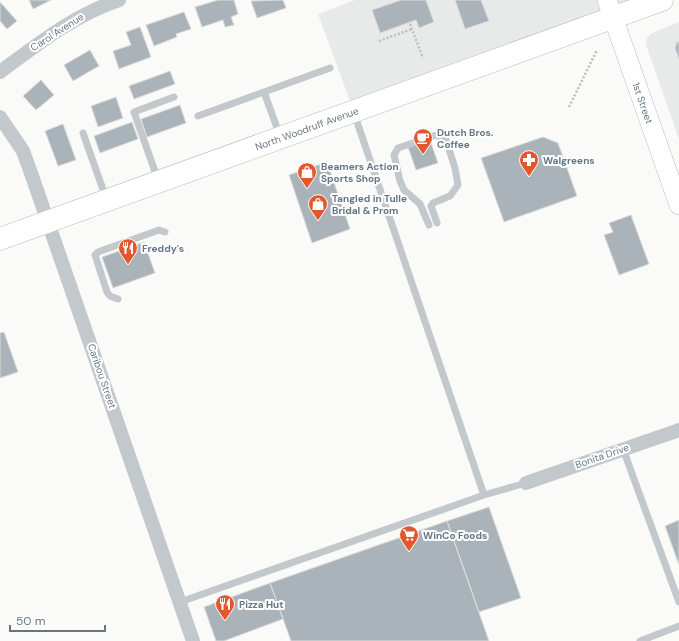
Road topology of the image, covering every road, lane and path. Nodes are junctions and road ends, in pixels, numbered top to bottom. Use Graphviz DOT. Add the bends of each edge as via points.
graph roads {
  1 [pos="119,0"];
  2 [pos="662,0"];
  3 [pos="610,8"];
  4 [pos="410,24"];
  5 [pos="412,29"];
  6 [pos="379,41"];
  7 [pos="597,50"];
  8 [pos="423,58"];
  9 [pos="330,68"];
  10 [pos="0,72"];
  11 [pos="264,92"];
  12 [pos="174,97"];
  13 [pos="569,107"];
  14 [pos="354,112"];
  15 [pos="198,116"];
  16 [pos="0,117"];
  17 [pos="82,133"];
  18 [pos="280,138"];
  19 [pos="159,182"];
  20 [pos="107,200"];
  21 [pos="679,205"];
  22 [pos="48,222"];
  23 [pos="433,224"];
  24 [pos="165,232"];
  25 [pos="0,239"];
  26 [pos="118,299"];
  27 [pos="679,430"];
  28 [pos="623,449"];
  29 [pos="526,483"];
  30 [pos="484,496"];
  31 [pos="180,602"];
  32 [pos="679,602"];
  33 [pos="679,626"];
  34 [pos="193,641"];
  35 [pos="640,641"];
  1 -- 10 [label="street, Carol Avenue" via="95,8 53,33"];
  2 -- 3 [label="main road, North Woodruff Avenue"];
  3 -- 14 [label="main road, North Woodruff Avenue"];
  3 -- 21 [label="main road, 1st Street"];
  4 -- 5 [label="path"];
  5 -- 6 [label="path"];
  5 -- 8 [label="path"];
  7 -- 13 [label="path"];
  9 -- 11 [label="lane"];
  11 -- 15 [label="lane"];
  11 -- 18 [label="lane"];
  12 -- 19 [label="lane" via="134,112"];
  14 -- 18 [label="main road, North Woodruff Avenue"];
  14 -- 30 [label="lane"];
  16 -- 22 [label="street, Caribou Street" via="23,151"];
  17 -- 20 [label="lane"];
  18 -- 19 [label="main road, North Woodruff Avenue"];
  19 -- 20 [label="main road, North Woodruff Avenue"];
  20 -- 22 [label="main road, North Woodruff Avenue"];
  22 -- 25 [label="main road, North Woodruff Avenue"];
  22 -- 31 [label="street, Caribou Street"];
  23 -- 23 [label="lane" via="432,203 450,196 458,184 446,140 436,135 398,148 394,155 404,190 420,204"];
  24 -- 26 [label="lane" via="159,230 95,255 107,292"];
  27 -- 28 [label="street, Bonita Drive"];
  28 -- 29 [label="street, Bonita Drive"];
  28 -- 32 [label="lane"];
  29 -- 30 [label="lane"];
  30 -- 31 [label="lane"];
  31 -- 34 [label="street, Caribou Street"];
  33 -- 35 [label="lane"];
}
